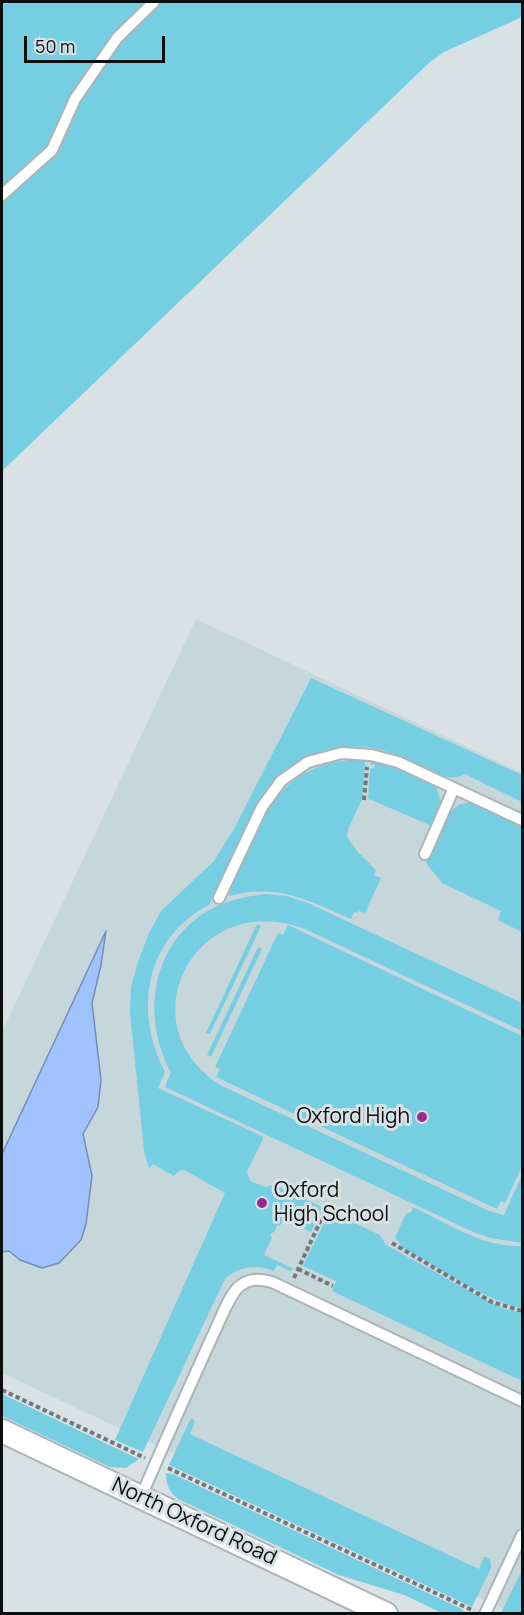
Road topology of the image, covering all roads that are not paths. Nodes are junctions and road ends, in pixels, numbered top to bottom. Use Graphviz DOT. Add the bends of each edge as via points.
graph roads {
  1 [pos="154,2"];
  2 [pos="2,195"];
  3 [pos="454,788"];
  4 [pos="522,820"];
  5 [pos="424,854"];
  6 [pos="219,898"];
  7 [pos="522,1401"];
  8 [pos="2,1431"];
  9 [pos="141,1497"];
  10 [pos="522,1535"];
  11 [pos="517,1559"];
  12 [pos="386,1614"];
  13 [pos="485,1614"];
  1 -- 2 [label="lane" via="117,38 75,99 52,150"];
  3 -- 4 [label="lane"];
  3 -- 5 [label="lane"];
  3 -- 6 [label="lane" via="398,762 368,754 342,753 308,762 281,781 262,807"];
  7 -- 9 [label="lane" via="272,1282 248,1281 240,1285 227,1306"];
  8 -- 9 [label="street, North Oxford Road"];
  9 -- 12 [label="street, North Oxford Road"];
  10 -- 11 [label="lane"];
  11 -- 13 [label="lane"];
}
